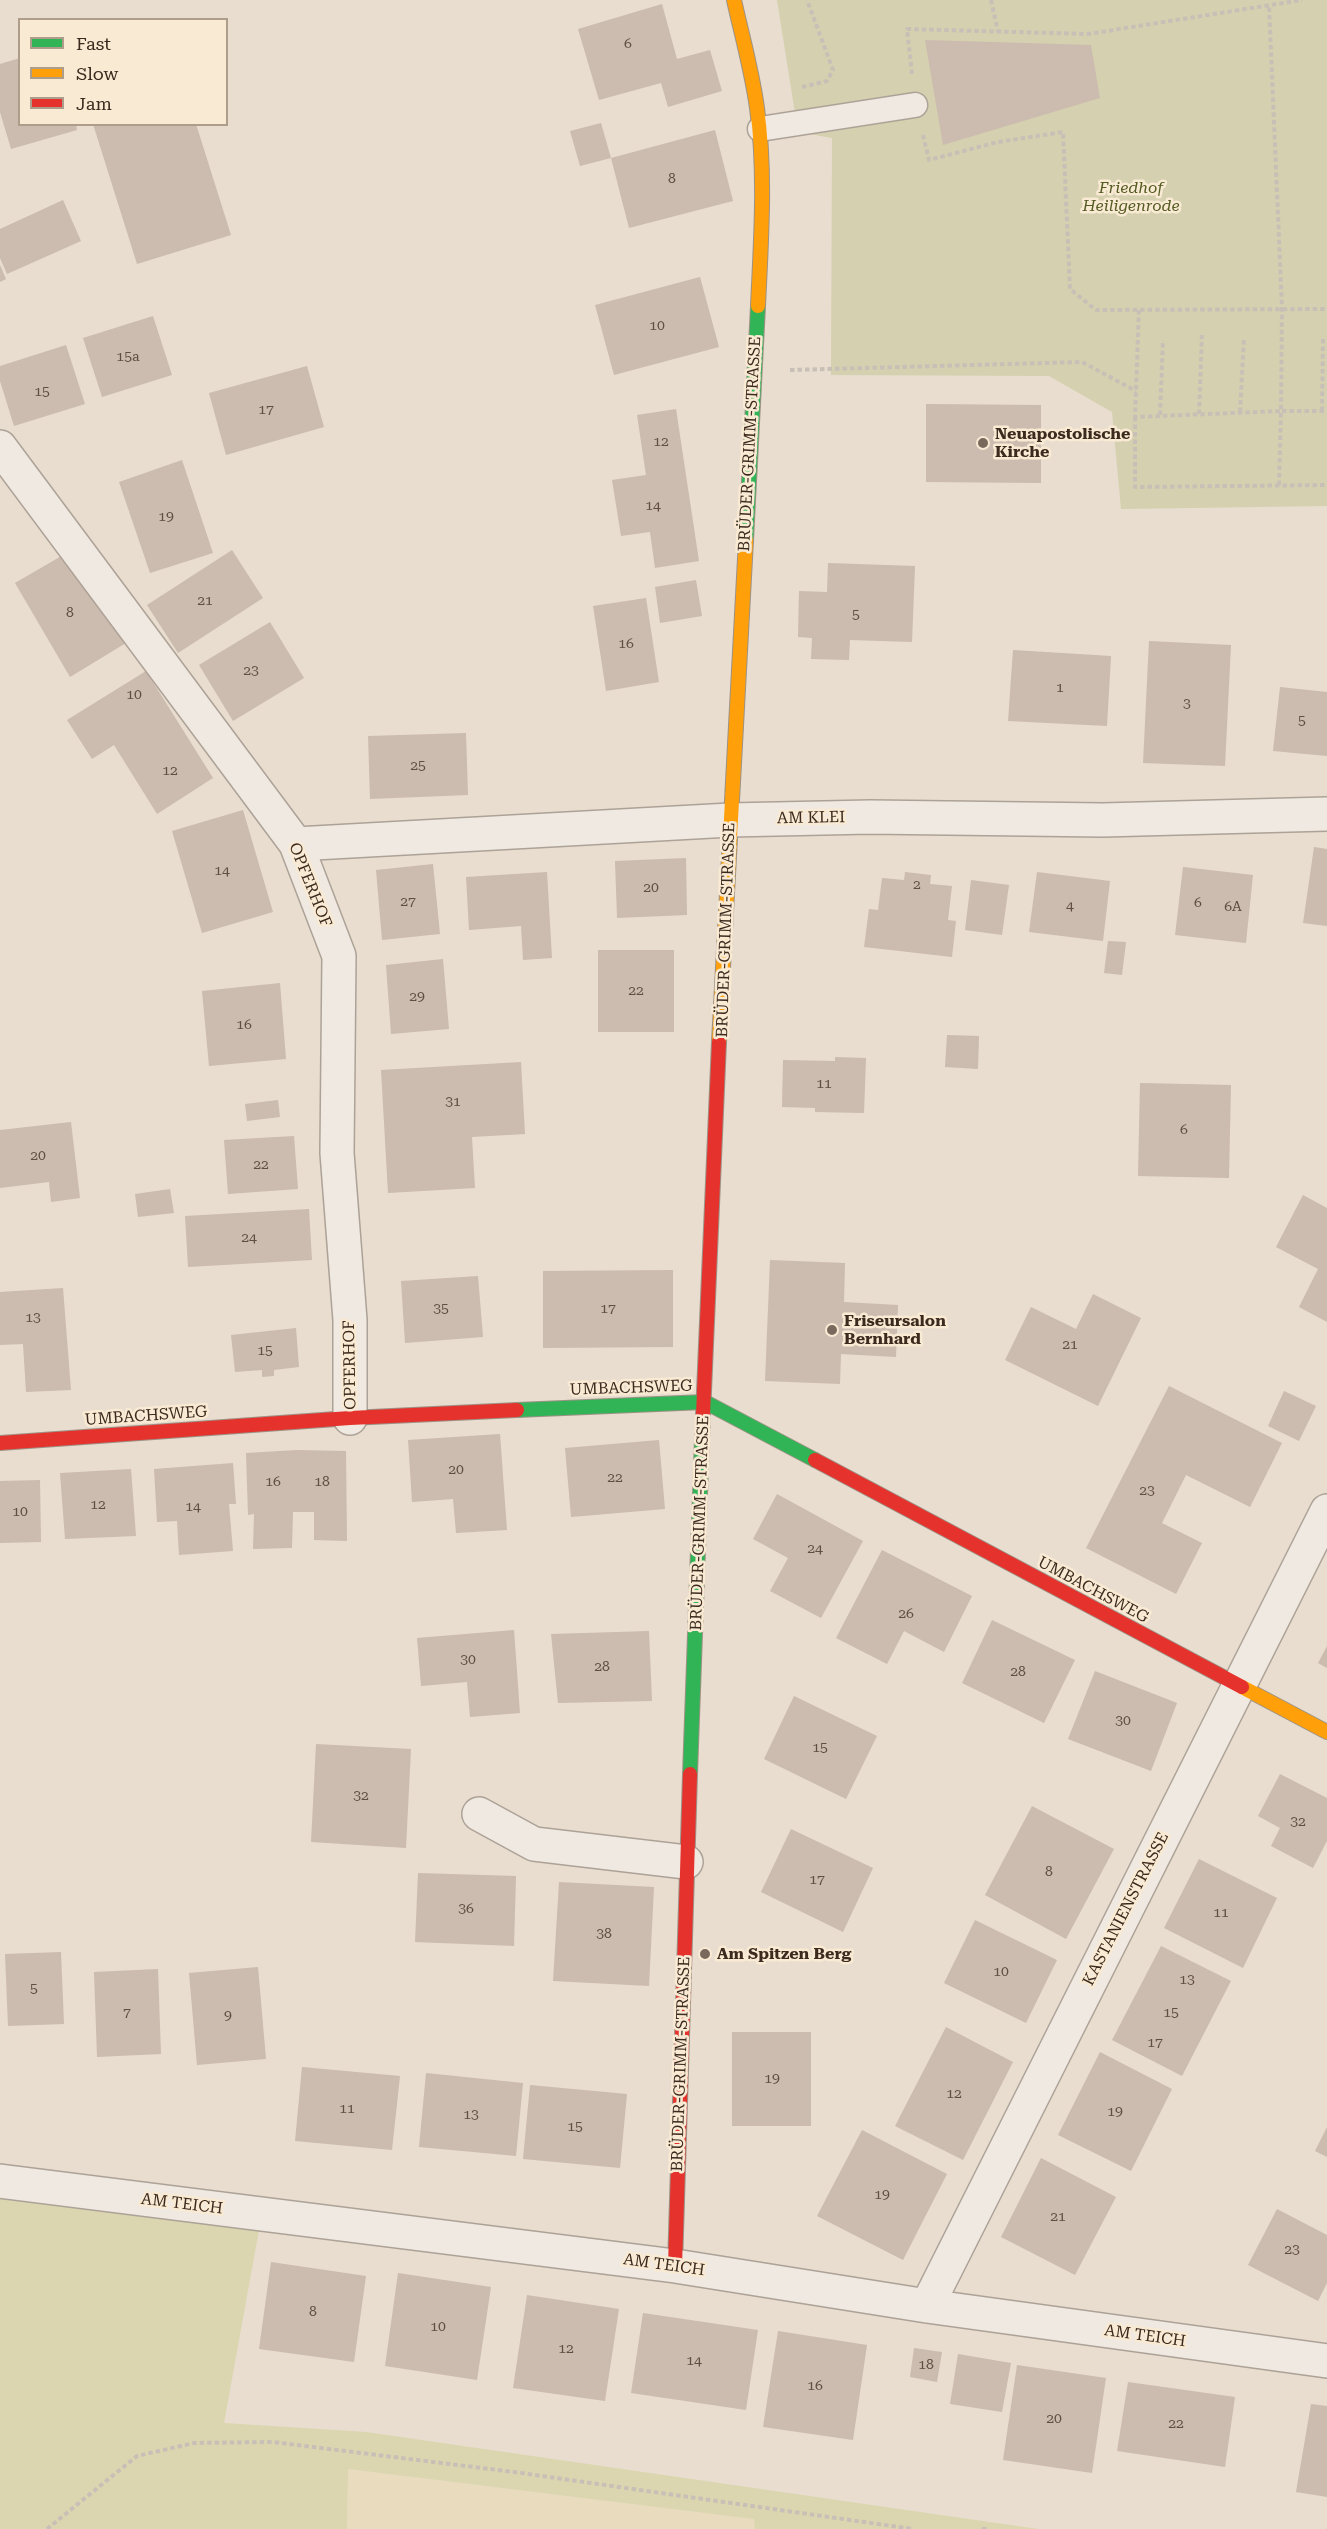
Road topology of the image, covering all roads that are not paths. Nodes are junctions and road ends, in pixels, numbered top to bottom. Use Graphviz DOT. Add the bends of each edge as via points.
graph roads {
  1 [pos="734,0"];
  2 [pos="915,105"];
  3 [pos="760,129"];
  4 [pos="0,447"];
  5 [pos="1327,814"];
  6 [pos="730,820"];
  7 [pos="296,844"];
  8 [pos="705,1402"];
  9 [pos="350,1418"];
  10 [pos="0,1443"];
  11 [pos="1327,1511"];
  12 [pos="1238,1687"];
  13 [pos="1327,1732"];
  14 [pos="479,1814"];
  15 [pos="686,1862"];
  16 [pos="0,2181"];
  17 [pos="675,2266"];
  18 [pos="927,2306"];
  19 [pos="1327,2361"];
  1 -- 3 [label="street, BRÜDER-GRIMM-STRASSE"];
  2 -- 3 [label="lane"];
  3 -- 6 [label="street, BRÜDER-GRIMM-STRASSE" via="755,371"];
  4 -- 7 [label="street, OPFERHOF"];
  5 -- 6 [label="street, AM KLEI" via="1103,820"];
  6 -- 7 [label="street, AM KLEI"];
  6 -- 8 [label="street, BRÜDER-GRIMM-STRASSE"];
  7 -- 9 [label="street, OPFERHOF" via="339,956 337,1153 350,1320"];
  8 -- 9 [label="street, UMBACHSWEG"];
  8 -- 12 [label="street, UMBACHSWEG"];
  8 -- 15 [label="street, BRÜDER-GRIMM-STRASSE"];
  9 -- 10 [label="street, UMBACHSWEG"];
  11 -- 12 [label="street, KASTANIENSTRASSE"];
  12 -- 13 [label="street, UMBACHSWEG"];
  12 -- 18 [label="street, KASTANIENSTRASSE"];
  14 -- 15 [label="street" via="534,1844"];
  15 -- 17 [label="street, BRÜDER-GRIMM-STRASSE"];
  16 -- 17 [label="street, AM TEICH"];
  17 -- 18 [label="street, AM TEICH"];
  18 -- 19 [label="street, AM TEICH"];
}
